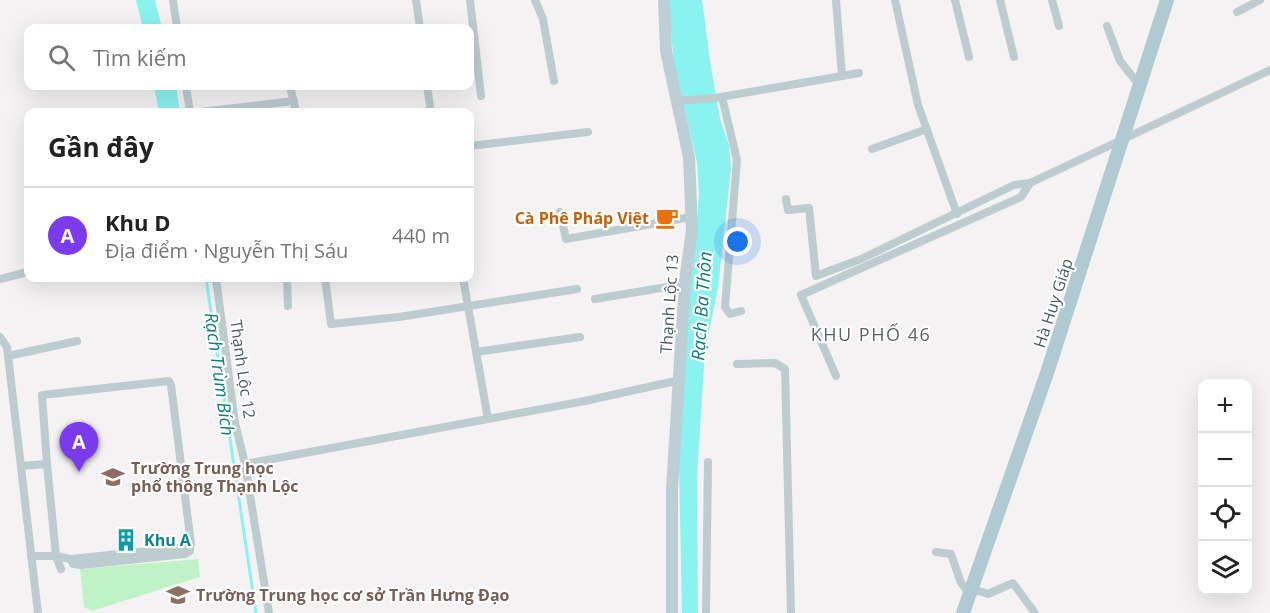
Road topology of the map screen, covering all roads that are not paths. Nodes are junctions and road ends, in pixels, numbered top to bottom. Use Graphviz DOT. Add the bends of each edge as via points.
graph roads {
  1 [pos="173,0"];
  2 [pos="416,0"];
  3 [pos="470,0"];
  4 [pos="535,0"];
  5 [pos="664,0"];
  6 [pos="836,0"];
  7 [pos="895,0"];
  8 [pos="955,0"];
  9 [pos="1000,0"];
  10 [pos="1052,0"];
  11 [pos="1167,0"];
  12 [pos="1260,0"];
  13 [pos="1237,12"];
  14 [pos="176,24"];
  15 [pos="419,24"];
  16 [pos="473,24"];
  17 [pos="1059,26"];
  18 [pos="1107,26"];
  19 [pos="474,35"];
  20 [pos="969,57"];
  21 [pos="1014,57"];
  22 [pos="1270,70"];
  23 [pos="859,73"];
  24 [pos="842,76"];
  25 [pos="554,81"];
  26 [pos="1140,87"];
  27 [pos="187,90"];
  28 [pos="291,90"];
  29 [pos="428,90"];
  30 [pos="481,96"];
  31 [pos="719,98"];
  32 [pos="294,101"];
  33 [pos="677,101"];
  34 [pos="189,108"];
  35 [pos="235,108"];
  36 [pos="295,108"];
  37 [pos="431,108"];
  38 [pos="927,129"];
  39 [pos="588,132"];
  40 [pos="1124,139"];
  41 [pos="474,146"];
  42 [pos="872,149"];
  43 [pos="1030,183"];
  44 [pos="786,199"];
  45 [pos="560,212"];
  46 [pos="957,214"];
  47 [pos="691,217"];
  48 [pos="24,273"];
  49 [pos="0,279"];
  50 [pos="217,282"];
  51 [pos="287,282"];
  52 [pos="326,282"];
  53 [pos="464,282"];
  54 [pos="685,284"];
  55 [pos="577,289"];
  56 [pos="595,298"];
  57 [pos="288,306"];
  58 [pos="468,306"];
  59 [pos="741,311"];
  60 [pos="0,337"];
  61 [pos="580,337"];
  62 [pos="77,341"];
  63 [pos="476,352"];
  64 [pos="8,356"];
  65 [pos="737,364"];
  66 [pos="836,376"];
  67 [pos="680,380"];
  68 [pos="488,419"];
  69 [pos="708,462"];
  70 [pos="47,464"];
  71 [pos="246,464"];
  72 [pos="21,466"];
  73 [pos="936,552"];
  74 [pos="31,556"];
  75 [pos="57,556"];
  76 [pos="61,569"];
  77 [pos="969,603"];
  78 [pos="38,613"];
  79 [pos="270,613"];
  80 [pos="672,613"];
  81 [pos="706,613"];
  82 [pos="791,613"];
  83 [pos="1035,613"];
  1 -- 14 [label="street"];
  2 -- 15 [label="street"];
  3 -- 16 [label="street"];
  4 -- 25 [label="street" via="543,19"];
  5 -- 33 [label="street, Thạnh Lộc 13" via="666,51"];
  6 -- 24 [label="street"];
  7 -- 38 [label="street"];
  8 -- 20 [label="street"];
  9 -- 21 [label="street"];
  10 -- 17 [label="street"];
  11 -- 26 [label="main road, Hà Huy Giáp"];
  12 -- 13 [label="street"];
  18 -- 26 [label="street" via="1120,61"];
  19 -- 30 [label="street"];
  22 -- 40 [label="street"];
  23 -- 24 [label="street"];
  24 -- 31 [label="street"];
  26 -- 40 [label="main road, Hà Huy Giáp"];
  27 -- 34 [label="street"];
  28 -- 32 [label="street"];
  29 -- 37 [label="street"];
  31 -- 33 [label="street"];
  31 -- 59 [label="street" via="737,160 725,308 730,314"];
  32 -- 35 [label="street"];
  32 -- 36 [label="street"];
  33 -- 47 [label="street, Thạnh Lộc 13" via="689,157"];
  38 -- 42 [label="street"];
  38 -- 46 [label="street"];
  39 -- 41 [label="street"];
  40 -- 43 [label="street"];
  40 -- 77 [label="main road, Hà Huy Giáp"];
  43 -- 46 [label="street" via="1014,185"];
  43 -- 66 [label="street" via="1021,197 801,295"];
  44 -- 46 [label="street" via="789,210 809,208 816,276"];
  45 -- 47 [label="street" via="566,238"];
  47 -- 54 [label="street, Thạnh Lộc 13"];
  48 -- 49 [label="street"];
  50 -- 71 [label="street, Thạnh Lộc 12" via="235,423"];
  51 -- 57 [label="street"];
  52 -- 58 [label="street" via="331,324"];
  53 -- 58 [label="street"];
  54 -- 56 [label="street"];
  54 -- 67 [label="street, Thạnh Lộc 13"];
  55 -- 58 [label="street"];
  58 -- 63 [label="street"];
  60 -- 64 [label="street"];
  61 -- 63 [label="street"];
  62 -- 64 [label="street"];
  63 -- 68 [label="street"];
  64 -- 72 [label="street"];
  65 -- 82 [label="street" via="775,363 784,369"];
  67 -- 68 [label="street"];
  67 -- 80 [label="street, Thạnh Lộc 13" via="670,532"];
  68 -- 71 [label="street"];
  69 -- 81 [label="street"];
  70 -- 72 [label="street"];
  70 -- 75 [label="street"];
  70 -- 75 [label="street" via="42,394 169,381 190,545 71,559"];
  71 -- 79 [label="street, Thạnh Lộc 12"];
  72 -- 74 [label="street"];
  73 -- 77 [label="street" via="951,554"];
  74 -- 75 [label="street"];
  74 -- 78 [label="street"];
  75 -- 76 [label="street"];
  77 -- 83 [label="street" via="1013,583"];
}
